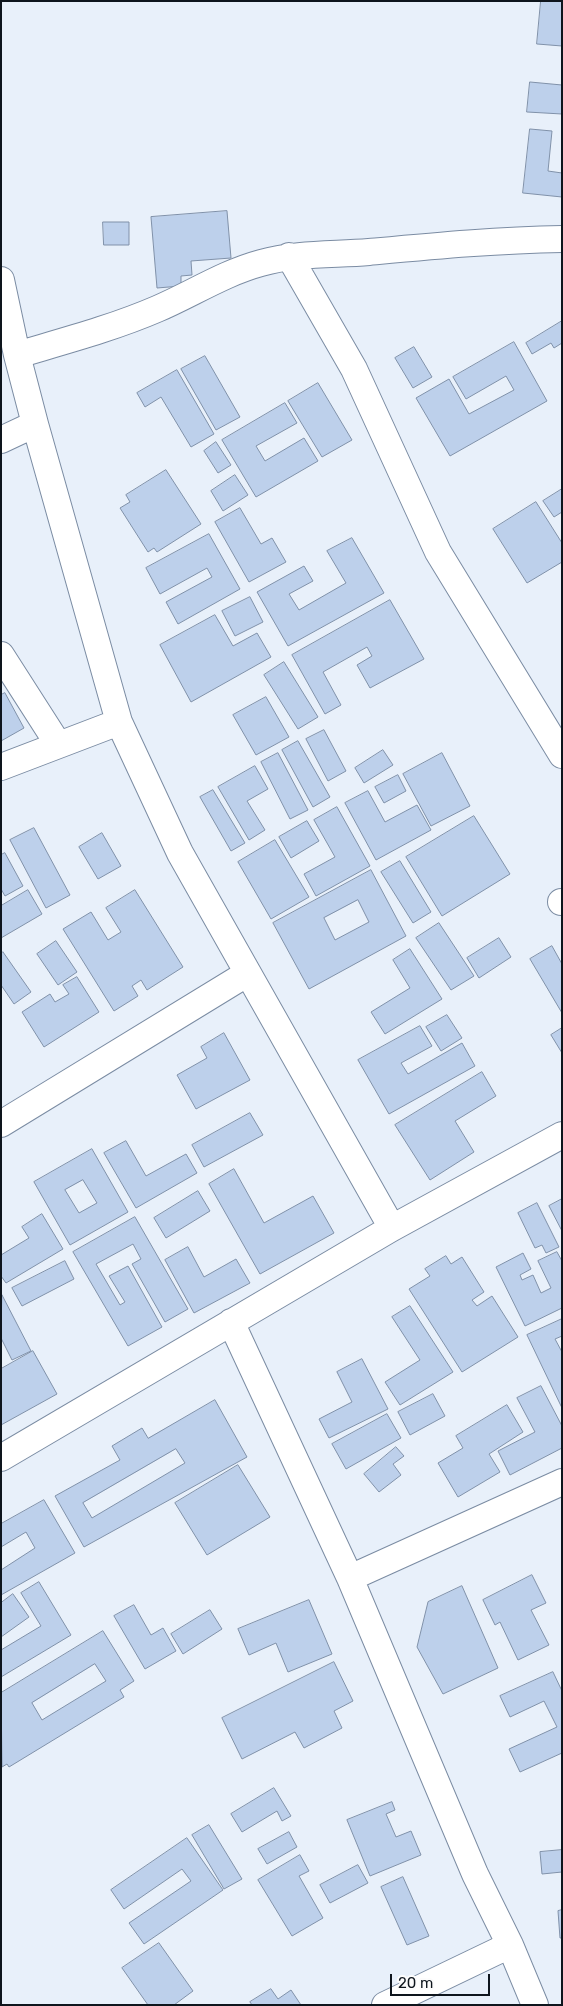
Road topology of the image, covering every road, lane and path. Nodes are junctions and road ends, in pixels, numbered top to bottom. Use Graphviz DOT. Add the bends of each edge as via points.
graph roads {
  1 [pos="562,240"];
  2 [pos="289,256"];
  3 [pos="1,280"];
  4 [pos="17,355"];
  5 [pos="35,424"];
  6 [pos="1,440"];
  7 [pos="1,654"];
  8 [pos="119,722"];
  9 [pos="58,744"];
  10 [pos="562,755"];
  11 [pos="1,767"];
  12 [pos="248,973"];
  13 [pos="1,1124"];
  14 [pos="562,1135"];
  15 [pos="392,1228"];
  16 [pos="231,1322"];
  17 [pos="1,1458"];
  18 [pos="562,1482"];
  19 [pos="350,1578"];
  20 [pos="510,1945"];
  21 [pos="386,2005"];
  22 [pos="535,2005"];
  1 -- 2 [label="street" via="516,240"];
  2 -- 4 [label="street" via="230,274 156,310"];
  2 -- 10 [label="street" via="354,369 438,552"];
  3 -- 4 [label="street"];
  4 -- 5 [label="street"];
  5 -- 6 [label="street"];
  5 -- 8 [label="street"];
  7 -- 9 [label="street"];
  8 -- 9 [label="street"];
  8 -- 12 [label="street" via="180,853"];
  9 -- 11 [label="street"];
  12 -- 13 [label="street"];
  12 -- 15 [label="street"];
  14 -- 15 [label="street"];
  15 -- 16 [label="street"];
  16 -- 17 [label="street"];
  16 -- 19 [label="street"];
  18 -- 19 [label="street"];
  19 -- 20 [label="street" via="475,1874"];
  20 -- 21 [label="street"];
  20 -- 22 [label="street"];
}
